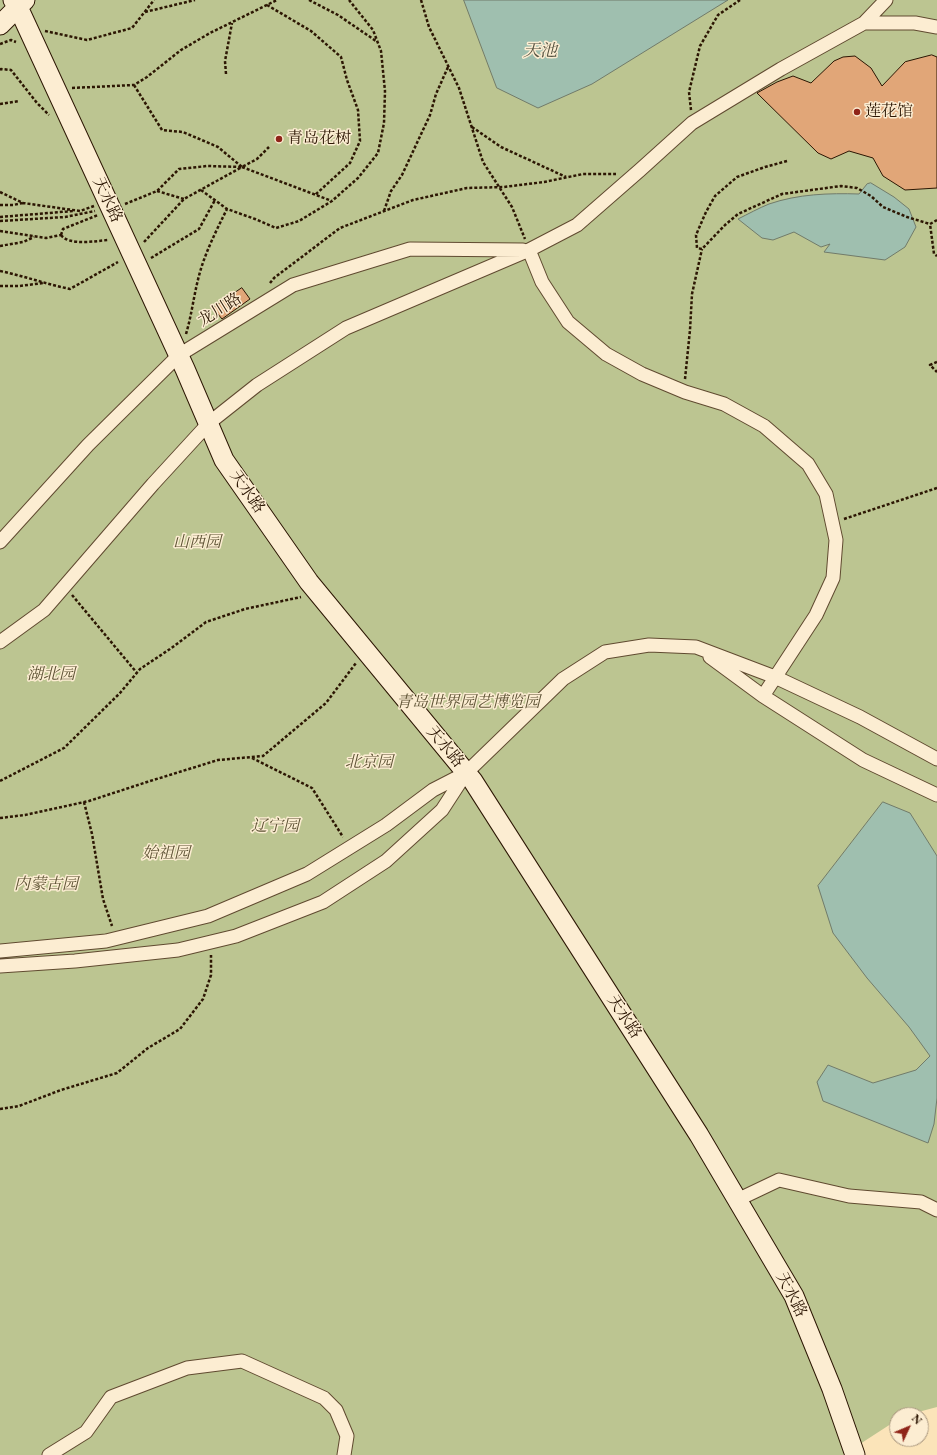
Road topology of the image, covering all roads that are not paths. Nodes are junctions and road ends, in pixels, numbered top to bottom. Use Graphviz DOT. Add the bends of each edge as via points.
graph roads {
  1 [pos="886,0"];
  2 [pos="19,2"];
  3 [pos="864,23"];
  4 [pos="0,25"];
  5 [pos="937,27"];
  6 [pos="529,250"];
  7 [pos="179,355"];
  8 [pos="209,423"];
  9 [pos="0,542"];
  10 [pos="0,642"];
  11 [pos="696,647"];
  12 [pos="775,677"];
  13 [pos="763,696"];
  14 [pos="937,759"];
  15 [pos="466,772"];
  16 [pos="937,795"];
  17 [pos="0,951"];
  18 [pos="0,966"];
  19 [pos="738,1200"];
  20 [pos="937,1210"];
  21 [pos="49,1455"];
  22 [pos="344,1455"];
  23 [pos="855,1455"];
  1 -- 3 [label="street"];
  2 -- 4 [label="street"];
  2 -- 7 [label="street, 天水路" via="23,35 56,89"];
  3 -- 5 [label="street"];
  3 -- 6 [label="street" via="692,122 577,225"];
  6 -- 7 [label="street, 龙川路" via="410,249 294,285"];
  6 -- 8 [label="street" via="346,328 257,385"];
  6 -- 12 [label="street" via="542,282 568,322 606,354 642,374 685,392 724,404 764,426 808,464 826,494 836,540 833,578 816,615"];
  7 -- 8 [label="street, 天水路"];
  7 -- 9 [label="street, 龙川路" via="88,444"];
  8 -- 10 [label="street" via="44,610"];
  8 -- 15 [label="street, 天水路" via="224,460 318,592"];
  11 -- 12 [label="street"];
  11 -- 13 [label="street"];
  11 -- 15 [label="street" via="649,645 605,652 563,679"];
  12 -- 13 [label="street"];
  12 -- 14 [label="street" via="860,717"];
  13 -- 16 [label="street" via="863,760"];
  15 -- 17 [label="street" via="433,790 386,825 307,874 208,916 106,941"];
  15 -- 18 [label="street" via="442,810 386,861 323,902 236,936 178,950"];
  15 -- 19 [label="street, 天水路" via="700,1135"];
  19 -- 20 [label="street" via="779,1180 849,1196 921,1202"];
  19 -- 23 [label="street, 天水路" via="794,1296 832,1389"];
  21 -- 22 [label="street" via="86,1432 111,1397 187,1368 242,1361 324,1398 336,1410 347,1436"];
}
